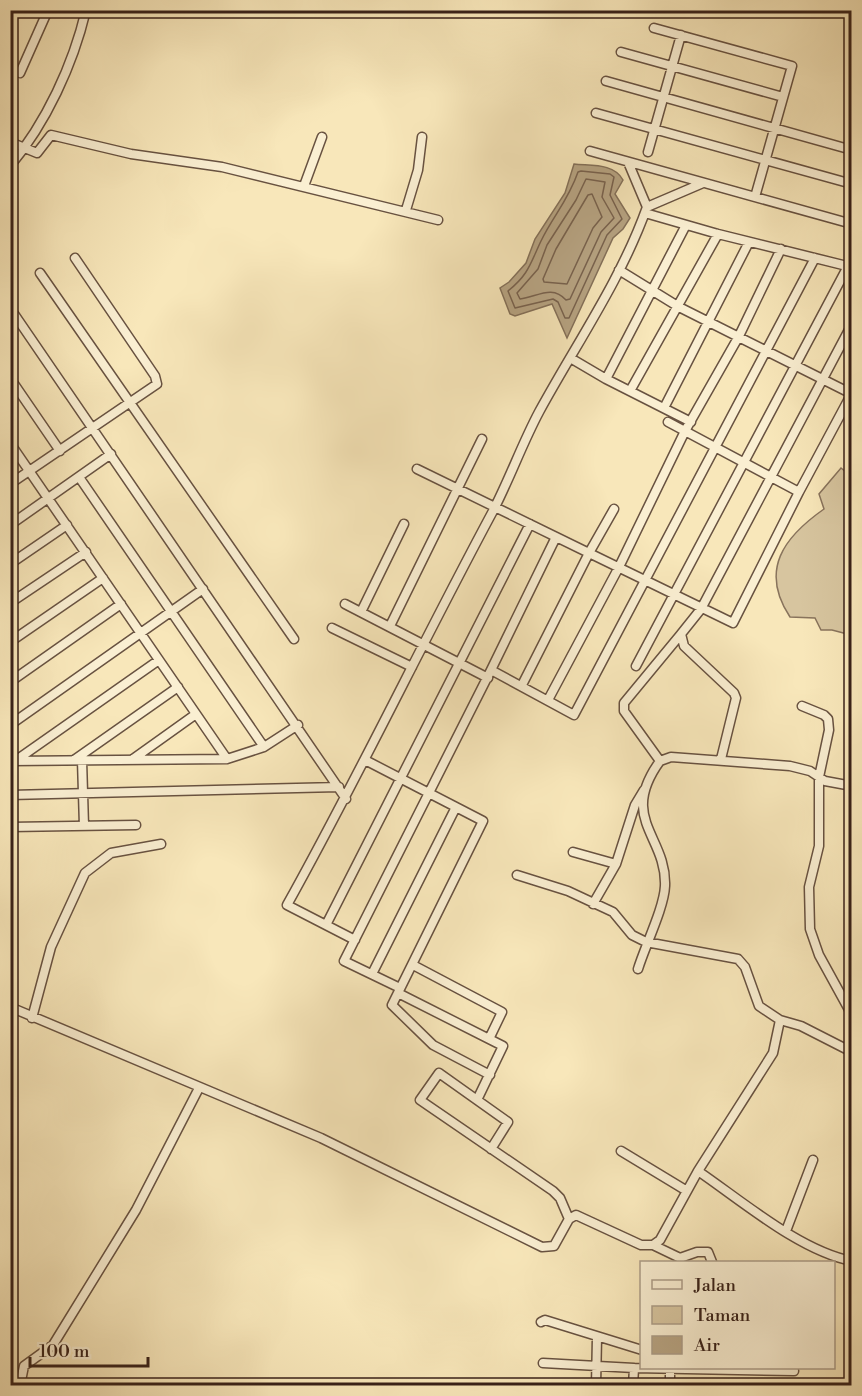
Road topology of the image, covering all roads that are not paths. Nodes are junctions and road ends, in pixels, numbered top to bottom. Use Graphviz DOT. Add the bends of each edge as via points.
graph roads {
  1 [pos="48,10"];
  2 [pos="86,10"];
  3 [pos="654,28"];
  4 [pos="681,35"];
  5 [pos="621,52"];
  6 [pos="672,66"];
  7 [pos="20,73"];
  8 [pos="606,81"];
  9 [pos="663,97"];
  10 [pos="783,97"];
  11 [pos="596,113"];
  12 [pos="774,128"];
  13 [pos="654,129"];
  14 [pos="322,137"];
  15 [pos="422,137"];
  16 [pos="10,142"];
  17 [pos="25,149"];
  18 [pos="852,150"];
  19 [pos="590,152"];
  20 [pos="648,152"];
  21 [pos="765,160"];
  22 [pos="628,162"];
  23 [pos="10,166"];
  24 [pos="704,183"];
  25 [pos="852,184"];
  26 [pos="304,186"];
  27 [pos="755,197"];
  28 [pos="406,210"];
  29 [pos="646,210"];
  30 [pos="438,219"];
  31 [pos="852,224"];
  32 [pos="686,225"];
  33 [pos="718,234"];
  34 [pos="749,242"];
  35 [pos="780,249"];
  36 [pos="75,258"];
  37 [pos="815,258"];
  38 [pos="619,270"];
  39 [pos="849,272"];
  40 [pos="40,273"];
  41 [pos="651,291"];
  42 [pos="679,307"];
  43 [pos="10,308"];
  44 [pos="708,320"];
  45 [pos="852,324"];
  46 [pos="739,336"];
  47 [pos="767,351"];
  48 [pos="572,359"];
  49 [pos="795,365"];
  50 [pos="10,378"];
  51 [pos="606,379"];
  52 [pos="822,379"];
  53 [pos="630,392"];
  54 [pos="851,394"];
  55 [pos="129,402"];
  56 [pos="664,408"];
  57 [pos="668,422"];
  58 [pos="691,422"];
  59 [pos="93,428"];
  60 [pos="685,431"];
  61 [pos="482,439"];
  62 [pos="10,443"];
  63 [pos="715,447"];
  64 [pos="60,451"];
  65 [pos="111,454"];
  66 [pos="743,462"];
  67 [pos="417,469"];
  68 [pos="30,471"];
  69 [pos="79,477"];
  70 [pos="771,477"];
  71 [pos="10,484"];
  72 [pos="456,488"];
  73 [pos="799,492"];
  74 [pos="48,498"];
  75 [pos="495,507"];
  76 [pos="614,509"];
  77 [pos="404,524"];
  78 [pos="530,524"];
  79 [pos="10,525"];
  80 [pos="67,525"];
  81 [pos="556,537"];
  82 [pos="86,552"];
  83 [pos="589,553"];
  84 [pos="10,564"];
  85 [pos="619,567"];
  86 [pos="103,578"];
  87 [pos="645,580"];
  88 [pos="203,589"];
  89 [pos="675,595"];
  90 [pos="10,603"];
  91 [pos="121,604"];
  92 [pos="345,604"];
  93 [pos="701,609"];
  94 [pos="172,611"];
  95 [pos="361,612"];
  96 [pos="390,626"];
  97 [pos="332,628"];
  98 [pos="141,633"];
  99 [pos="681,634"];
  100 [pos="294,639"];
  101 [pos="10,642"];
  102 [pos="424,643"];
  103 [pos="159,660"];
  104 [pos="459,662"];
  105 [pos="636,666"];
  106 [pos="412,668"];
  107 [pos="489,674"];
  108 [pos="10,682"];
  109 [pos="522,686"];
  110 [pos="178,687"];
  111 [pos="548,700"];
  112 [pos="802,706"];
  113 [pos="196,714"];
  114 [pos="10,725"];
  115 [pos="298,725"];
  116 [pos="264,747"];
  117 [pos="227,759"];
  118 [pos="721,759"];
  119 [pos="78,760"];
  120 [pos="132,760"];
  121 [pos="365,760"];
  122 [pos="12,761"];
  123 [pos="660,761"];
  124 [pos="819,777"];
  125 [pos="400,779"];
  126 [pos="852,786"];
  127 [pos="339,787"];
  128 [pos="645,789"];
  129 [pos="83,793"];
  130 [pos="429,794"];
  131 [pos="10,795"];
  132 [pos="346,798"];
  133 [pos="456,807"];
  134 [pos="136,825"];
  135 [pos="84,826"];
  136 [pos="10,827"];
  137 [pos="161,844"];
  138 [pos="573,852"];
  139 [pos="616,864"];
  140 [pos="517,875"];
  141 [pos="593,904"];
  142 [pos="326,925"];
  143 [pos="355,940"];
  144 [pos="646,942"];
  145 [pos="413,965"];
  146 [pos="638,969"];
  147 [pos="372,974"];
  148 [pos="399,990"];
  149 [pos="10,1007"];
  150 [pos="852,1015"];
  151 [pos="32,1018"];
  152 [pos="780,1020"];
  153 [pos="489,1039"];
  154 [pos="850,1047"];
  155 [pos="490,1075"];
  156 [pos="199,1088"];
  157 [pos="477,1100"];
  158 [pos="491,1149"];
  159 [pos="621,1151"];
  160 [pos="813,1160"];
  161 [pos="698,1171"];
  162 [pos="687,1191"];
  163 [pos="568,1219"];
  164 [pos="786,1231"];
  165 [pos="653,1245"];
  166 [pos="711,1261"];
  167 [pos="852,1261"];
  168 [pos="541,1322"];
  169 [pos="597,1337"];
  170 [pos="640,1349"];
  171 [pos="543,1363"];
  172 [pos="596,1366"];
  173 [pos="633,1368"];
  174 [pos="640,1368"];
  175 [pos="670,1369"];
  176 [pos="693,1369"];
  177 [pos="794,1371"];
  178 [pos="20,1386"];
  179 [pos="596,1386"];
  180 [pos="633,1386"];
  181 [pos="670,1386"];
  1 -- 7 [label="street"];
  2 -- 17 [label="street" via="78,43"];
  3 -- 4 [label="street"];
  4 -- 6 [label="street"];
  4 -- 10 [label="street" via="792,66"];
  5 -- 6 [label="street"];
  6 -- 9 [label="street"];
  6 -- 10 [label="street"];
  8 -- 9 [label="street"];
  9 -- 12 [label="street"];
  9 -- 13 [label="street"];
  10 -- 12 [label="street"];
  11 -- 13 [label="street"];
  12 -- 18 [label="street"];
  12 -- 21 [label="street"];
  13 -- 20 [label="street"];
  13 -- 21 [label="street"];
  14 -- 26 [label="street"];
  15 -- 28 [label="street" via="418,170"];
  16 -- 17 [label="street"];
  17 -- 23 [label="street"];
  17 -- 26 [label="street" via="39,152 51,135"];
  19 -- 22 [label="street"];
  21 -- 25 [label="street"];
  21 -- 27 [label="street"];
  22 -- 24 [label="street"];
  22 -- 29 [label="street"];
  24 -- 27 [label="street"];
  24 -- 29 [label="street"];
  26 -- 28 [label="street"];
  27 -- 31 [label="street"];
  28 -- 30 [label="street"];
  29 -- 32 [label="street"];
  29 -- 38 [label="street"];
  32 -- 33 [label="street"];
  32 -- 41 [label="street"];
  33 -- 34 [label="street"];
  33 -- 42 [label="street"];
  34 -- 35 [label="street"];
  34 -- 44 [label="street"];
  35 -- 37 [label="street"];
  35 -- 46 [label="street"];
  36 -- 55 [label="street" via="155,376 157,384"];
  37 -- 39 [label="street"];
  37 -- 47 [label="street"];
  38 -- 41 [label="street"];
  38 -- 48 [label="street"];
  39 -- 49 [label="street"];
  40 -- 55 [label="street"];
  41 -- 42 [label="street"];
  41 -- 51 [label="street"];
  42 -- 44 [label="street"];
  42 -- 53 [label="street"];
  43 -- 59 [label="street"];
  44 -- 46 [label="street"];
  44 -- 56 [label="street"];
  45 -- 52 [label="street"];
  46 -- 47 [label="street"];
  46 -- 58 [label="street"];
  47 -- 49 [label="street"];
  47 -- 63 [label="street"];
  48 -- 51 [label="street"];
  48 -- 75 [label="street" via="539,412"];
  49 -- 52 [label="street"];
  49 -- 66 [label="street"];
  50 -- 64 [label="street"];
  51 -- 53 [label="street"];
  52 -- 54 [label="street"];
  52 -- 70 [label="street"];
  53 -- 56 [label="street"];
  54 -- 73 [label="street"];
  55 -- 59 [label="street"];
  55 -- 100 [label="street"];
  56 -- 58 [label="street"];
  57 -- 60 [label="street"];
  58 -- 60 [label="street"];
  59 -- 64 [label="street"];
  59 -- 65 [label="street"];
  60 -- 63 [label="street"];
  60 -- 85 [label="street"];
  61 -- 72 [label="street"];
  62 -- 68 [label="street"];
  63 -- 66 [label="street"];
  63 -- 87 [label="street"];
  64 -- 68 [label="street"];
  65 -- 69 [label="street"];
  65 -- 88 [label="street"];
  66 -- 70 [label="street"];
  66 -- 89 [label="street"];
  67 -- 72 [label="street"];
  68 -- 71 [label="street"];
  68 -- 74 [label="street"];
  69 -- 74 [label="street"];
  69 -- 94 [label="street"];
  70 -- 73 [label="street"];
  70 -- 93 [label="street"];
  72 -- 75 [label="street"];
  72 -- 96 [label="street"];
  73 -- 93 [label="street" via="733,623"];
  74 -- 79 [label="street"];
  74 -- 80 [label="street"];
  75 -- 78 [label="street"];
  75 -- 102 [label="street"];
  76 -- 83 [label="street"];
  77 -- 95 [label="street"];
  78 -- 81 [label="street"];
  78 -- 104 [label="street"];
  80 -- 82 [label="street"];
  80 -- 84 [label="street"];
  81 -- 83 [label="street"];
  81 -- 107 [label="street"];
  82 -- 86 [label="street"];
  82 -- 90 [label="street"];
  83 -- 85 [label="street"];
  83 -- 109 [label="street"];
  85 -- 87 [label="street"];
  85 -- 111 [label="street"];
  86 -- 91 [label="street"];
  86 -- 101 [label="street"];
  87 -- 89 [label="street"];
  87 -- 111 [label="street" via="574,716"];
  88 -- 94 [label="street"];
  88 -- 115 [label="street"];
  89 -- 93 [label="street"];
  89 -- 105 [label="street"];
  91 -- 98 [label="street"];
  91 -- 108 [label="street"];
  92 -- 95 [label="street"];
  93 -- 99 [label="street"];
  94 -- 98 [label="street"];
  94 -- 116 [label="street"];
  95 -- 96 [label="street"];
  96 -- 102 [label="street"];
  97 -- 106 [label="street"];
  98 -- 103 [label="street"];
  98 -- 114 [label="street"];
  99 -- 118 [label="street" via="684,646 736,698"];
  99 -- 123 [label="street" via="624,703 624,711"];
  102 -- 104 [label="street"];
  102 -- 106 [label="street"];
  103 -- 110 [label="street"];
  103 -- 122 [label="street"];
  104 -- 107 [label="street"];
  104 -- 125 [label="street"];
  106 -- 121 [label="street"];
  107 -- 109 [label="street"];
  107 -- 130 [label="street"];
  109 -- 111 [label="street"];
  110 -- 113 [label="street"];
  110 -- 119 [label="street"];
  112 -- 124 [label="street" via="828,719"];
  113 -- 117 [label="street"];
  113 -- 120 [label="street"];
  115 -- 116 [label="street"];
  115 -- 127 [label="street"];
  116 -- 117 [label="street"];
  117 -- 120 [label="street"];
  118 -- 123 [label="street" via="671,757"];
  118 -- 124 [label="street" via="790,766"];
  119 -- 120 [label="street"];
  119 -- 122 [label="street"];
  119 -- 129 [label="street"];
  121 -- 125 [label="street"];
  121 -- 132 [label="street"];
  123 -- 128 [label="street"];
  124 -- 126 [label="street"];
  124 -- 150 [label="street" via="819,846 810,887 810,929 819,955"];
  125 -- 130 [label="street"];
  125 -- 142 [label="street"];
  127 -- 129 [label="street"];
  127 -- 132 [label="street"];
  128 -- 139 [label="street" via="635,805"];
  128 -- 144 [label="street" via="646,826 660,858 665,883"];
  129 -- 131 [label="street"];
  129 -- 135 [label="street"];
  130 -- 133 [label="street"];
  130 -- 143 [label="street"];
  132 -- 142 [label="street" via="287,905"];
  133 -- 145 [label="street" via="481,817 483,825"];
  133 -- 147 [label="street"];
  134 -- 135 [label="street"];
  135 -- 136 [label="street"];
  137 -- 151 [label="street" via="111,853 85,873 51,947"];
  138 -- 139 [label="street"];
  139 -- 141 [label="street"];
  140 -- 141 [label="street" via="568,891"];
  141 -- 144 [label="street" via="618,916 632,935"];
  142 -- 143 [label="street"];
  143 -- 147 [label="street" via="344,961"];
  144 -- 146 [label="street"];
  144 -- 152 [label="street" via="738,959 745,967 759,1006"];
  145 -- 148 [label="street"];
  145 -- 153 [label="street" via="502,1012"];
  147 -- 148 [label="street"];
  148 -- 153 [label="street"];
  148 -- 155 [label="street" via="392,1005 433,1045"];
  149 -- 151 [label="street"];
  151 -- 156 [label="street"];
  152 -- 154 [label="street"];
  152 -- 161 [label="street" via="773,1053"];
  153 -- 155 [label="street" via="503,1046"];
  155 -- 157 [label="street"];
  156 -- 163 [label="street" via="321,1138 542,1247 551,1247 558,1241"];
  156 -- 178 [label="street" via="117,1242 53,1345 24,1366"];
  157 -- 158 [label="street" via="508,1122"];
  157 -- 158 [label="street" via="439,1073 420,1100"];
  158 -- 163 [label="street" via="553,1191"];
  159 -- 162 [label="street"];
  160 -- 164 [label="street"];
  161 -- 162 [label="street"];
  161 -- 164 [label="street"];
  162 -- 165 [label="street" via="660,1240"];
  163 -- 165 [label="street" via="583,1216 641,1245"];
  164 -- 167 [label="street" via="828,1254"];
  165 -- 166 [label="street" via="680,1258 708,1252"];
  168 -- 169 [label="street"];
  169 -- 170 [label="street"];
  169 -- 172 [label="street"];
  171 -- 172 [label="street"];
  172 -- 173 [label="street"];
  172 -- 179 [label="street"];
  173 -- 174 [label="street"];
  173 -- 180 [label="street"];
  175 -- 176 [label="street"];
  175 -- 181 [label="street"];
  176 -- 177 [label="street"];
}
